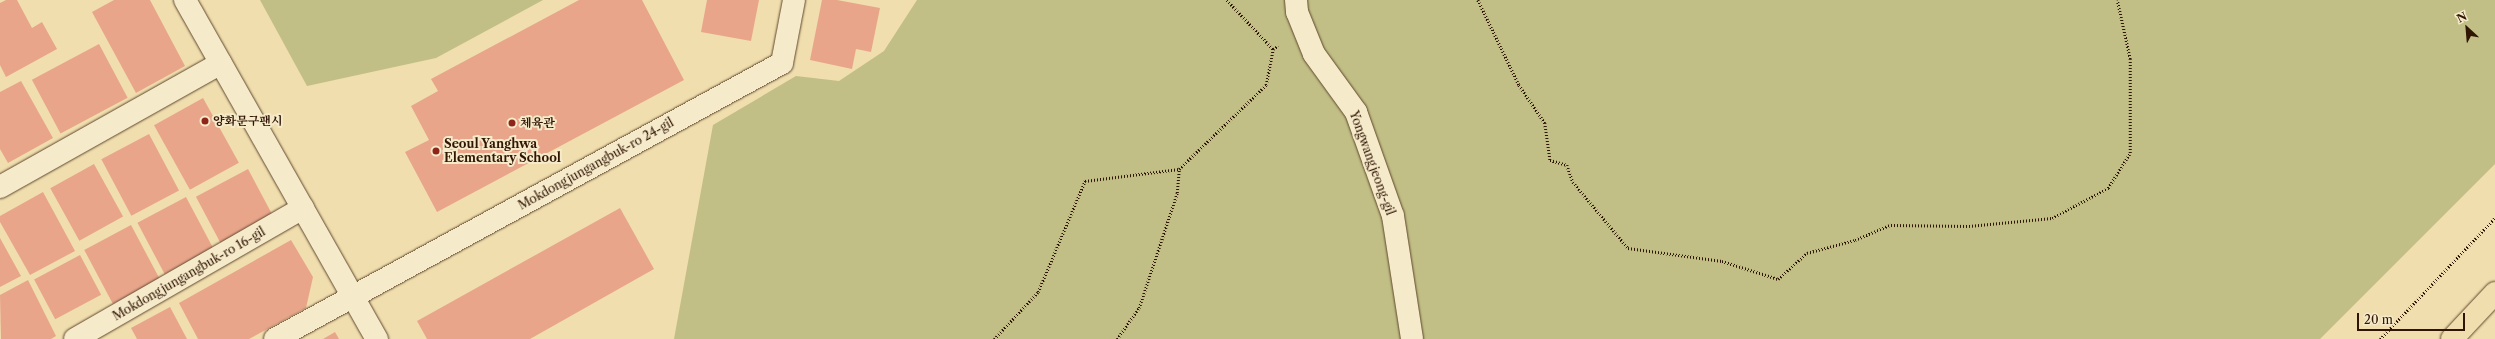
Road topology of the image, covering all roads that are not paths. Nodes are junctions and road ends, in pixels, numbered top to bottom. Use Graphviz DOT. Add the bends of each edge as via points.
graph roads {
  1 [pos="185,0"];
  2 [pos="794,0"];
  3 [pos="1296,0"];
  4 [pos="221,63"];
  5 [pos="0,187"];
  6 [pos="303,208"];
  7 [pos="2495,293"];
  8 [pos="353,296"];
  9 [pos="75,339"];
  10 [pos="275,339"];
  11 [pos="377,339"];
  12 [pos="1412,339"];
  13 [pos="2452,339"];
  1 -- 4 [label="street"];
  2 -- 8 [label="street, Mokdongjungangbuk-ro 24-gil" via="782,62"];
  3 -- 12 [label="street, Yongwangjeong-gil" via="1297,12 1314,54 1356,112 1390,209"];
  4 -- 5 [label="street"];
  4 -- 6 [label="street"];
  6 -- 8 [label="street"];
  6 -- 9 [label="street, Mokdongjungangbuk-ro 16-gil"];
  7 -- 13 [label="main road"];
  8 -- 10 [label="street"];
  8 -- 11 [label="street"];
}
